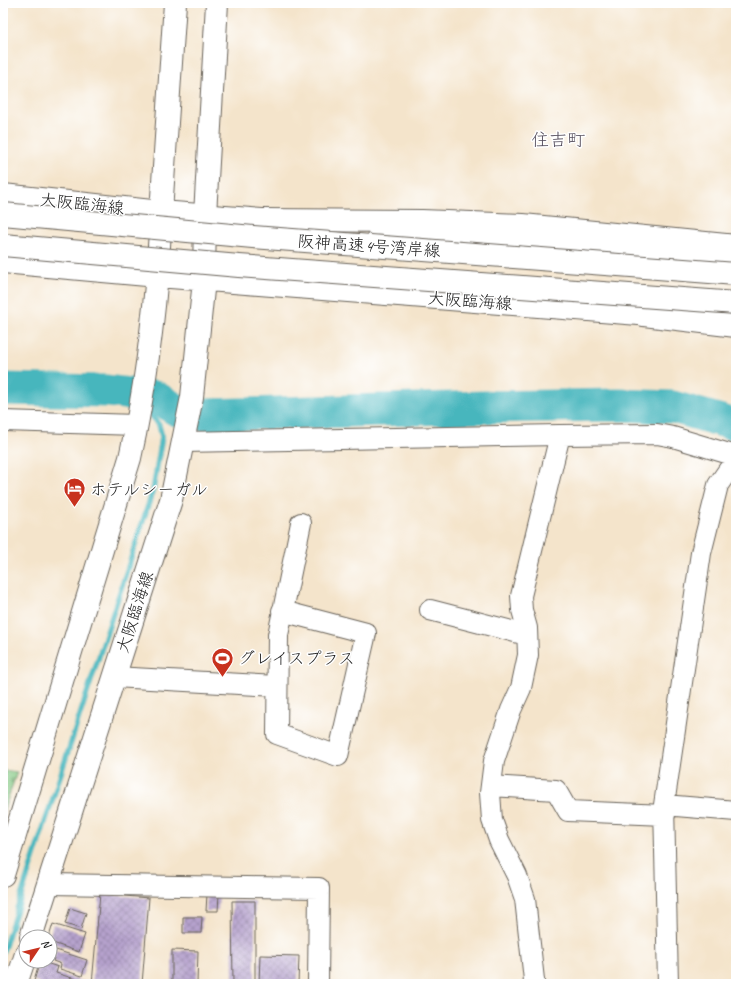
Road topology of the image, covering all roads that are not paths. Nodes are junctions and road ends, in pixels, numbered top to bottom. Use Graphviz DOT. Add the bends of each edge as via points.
graph roads {
  1 [pos="176,3"];
  2 [pos="217,3"];
  3 [pos="3,195"];
  4 [pos="161,212"];
  5 [pos="3,214"];
  6 [pos="205,215"];
  7 [pos="256,220"];
  8 [pos="3,245"];
  9 [pos="736,246"];
  10 [pos="736,261"];
  11 [pos="3,262"];
  12 [pos="736,274"];
  13 [pos="158,276"];
  14 [pos="204,280"];
  15 [pos="736,303"];
  16 [pos="644,315"];
  17 [pos="736,321"];
  18 [pos="736,326"];
  19 [pos="138,420"];
  20 [pos="3,421"];
  21 [pos="184,435"];
  22 [pos="560,435"];
  23 [pos="736,458"];
  24 [pos="301,523"];
  25 [pos="430,610"];
  26 [pos="282,611"];
  27 [pos="527,635"];
  28 [pos="114,677"];
  29 [pos="277,686"];
  30 [pos="491,786"];
  31 [pos="664,810"];
  32 [pos="736,811"];
  33 [pos="3,876"];
  34 [pos="48,884"];
  35 [pos="34,929"];
  36 [pos="21,969"];
  37 [pos="16,984"];
  38 [pos="318,984"];
  39 [pos="532,984"];
  40 [pos="668,984"];
  1 -- 4 [label="main road"];
  2 -- 6 [label="main road"];
  3 -- 4 [label="main road, 大阪臨海線"];
  4 -- 6 [label="main road, 大阪臨海線"];
  4 -- 13 [label="main road"];
  5 -- 12 [label="main road, 阪神高速4号湾岸線, bridge" via="252,237"];
  6 -- 7 [label="main road, 大阪臨海線"];
  6 -- 14 [label="main road, 大阪臨海線"];
  7 -- 9 [label="main road" via="422,221 523,225"];
  7 -- 10 [label="main road, 大阪臨海線"];
  8 -- 15 [label="main road, 阪神高速4号湾岸線, bridge"];
  11 -- 13 [label="main road, 大阪臨海線"];
  13 -- 14 [label="main road, 大阪臨海線"];
  13 -- 19 [label="main road"];
  14 -- 16 [label="main road, 大阪臨海線"];
  14 -- 21 [label="main road, 大阪臨海線" via="192,397"];
  16 -- 17 [label="main road, 大阪臨海線"];
  16 -- 18 [label="main road"];
  19 -- 20 [label="street"];
  19 -- 33 [label="main road" via="130,458"];
  21 -- 22 [label="street"];
  21 -- 28 [label="main road, 大阪臨海線" via="171,500"];
  22 -- 23 [label="street" via="657,434"];
  22 -- 27 [label="street" via="522,596"];
  23 -- 31 [label="street" via="718,485 701,552"];
  24 -- 26 [label="street"];
  25 -- 27 [label="street"];
  26 -- 29 [label="street" via="278,635"];
  26 -- 29 [label="street" via="366,633 338,756 277,734"];
  27 -- 30 [label="street" via="528,655 521,688 494,761"];
  28 -- 29 [label="street"];
  28 -- 34 [label="main road, 大阪臨海線"];
  30 -- 31 [label="street" via="556,790 568,811"];
  30 -- 39 [label="street" via="492,820 525,899 534,980"];
  31 -- 32 [label="street"];
  31 -- 40 [label="street"];
  34 -- 35 [label="main road, 大阪臨海線"];
  34 -- 38 [label="street" via="319,888"];
  36 -- 37 [label="main road"];
}
